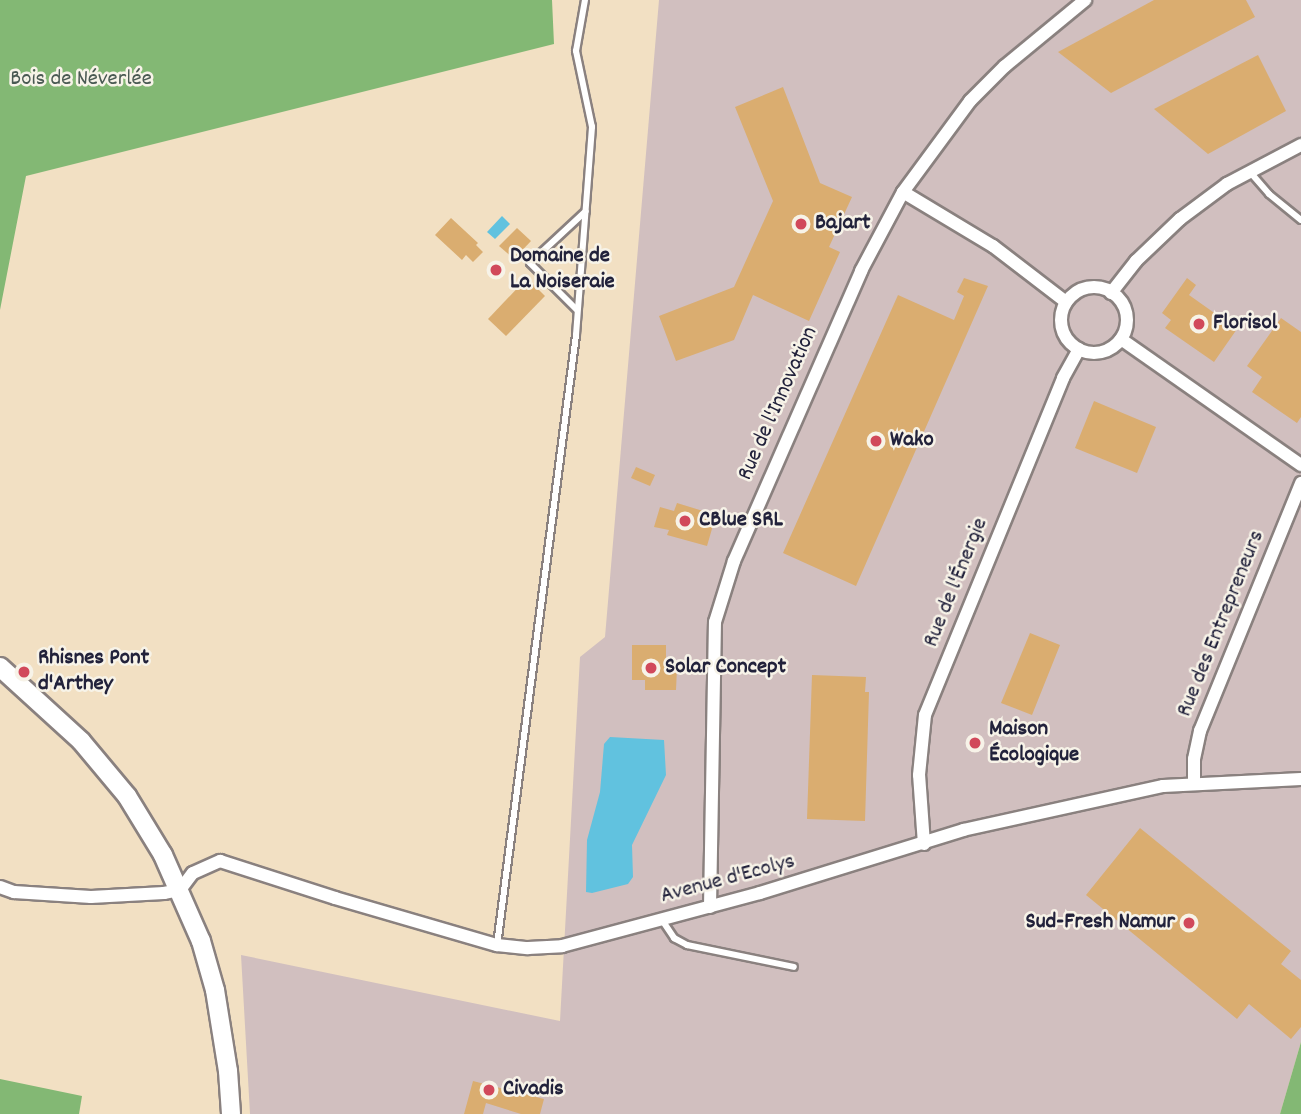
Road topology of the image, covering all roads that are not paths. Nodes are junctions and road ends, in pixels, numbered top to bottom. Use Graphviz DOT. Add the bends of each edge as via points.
graph roads {
  1 [pos="586,0"];
  2 [pos="1085,0"];
  3 [pos="1301,145"];
  4 [pos="1250,172"];
  5 [pos="903,192"];
  6 [pos="586,211"];
  7 [pos="1299,217"];
  8 [pos="1111,293"];
  9 [pos="1066,302"];
  10 [pos="577,310"];
  11 [pos="1121,339"];
  12 [pos="1079,349"];
  13 [pos="1301,466"];
  14 [pos="1301,484"];
  15 [pos="0,667"];
  16 [pos="1301,779"];
  17 [pos="1194,783"];
  18 [pos="924,844"];
  19 [pos="0,887"];
  20 [pos="180,890"];
  21 [pos="710,907"];
  22 [pos="662,920"];
  23 [pos="497,945"];
  24 [pos="794,967"];
  25 [pos="231,1114"];
  1 -- 6 [label="lane" via="576,51 592,127"];
  2 -- 5 [label="street, Rue de l'Innovation" via="970,101"];
  3 -- 4 [label="street"];
  4 -- 7 [label="lane"];
  4 -- 8 [label="street" via="1180,219 1136,261"];
  5 -- 9 [label="street" via="993,246"];
  5 -- 21 [label="street, Rue de l'Innovation" via="861,271 739,548 715,622"];
  6 -- 10 [label="lane"];
  6 -- 10 [label="lane" via="530,263"];
  8 -- 9 [label="street" via="1090,288 1076,292"];
  8 -- 11 [label="street" via="1126,312"];
  9 -- 12 [label="street" via="1062,327"];
  10 -- 23 [label="lane"];
  11 -- 12 [label="street" via="1101,352"];
  11 -- 13 [label="street"];
  12 -- 18 [label="street, Rue de l'Énergie" via="1063,378 925,715 919,775"];
  14 -- 17 [label="street, Rue des Entrepreneurs" via="1200,731"];
  15 -- 20 [label="main road" via="81,741 127,796"];
  16 -- 17 [label="street, Avenue d'Ecolys"];
  17 -- 18 [label="street, Avenue d'Ecolys" via="962,830"];
  18 -- 21 [label="street, Avenue d'Ecolys"];
  19 -- 20 [label="street" via="91,897"];
  20 -- 23 [label="street, Avenue d'Ecolys" via="193,873 220,860"];
  20 -- 25 [label="main road" via="215,990"];
  21 -- 22 [label="street, Avenue d'Ecolys"];
  22 -- 23 [label="street, Avenue d'Ecolys" via="562,946"];
  22 -- 24 [label="lane" via="674,938 687,945"];
}
